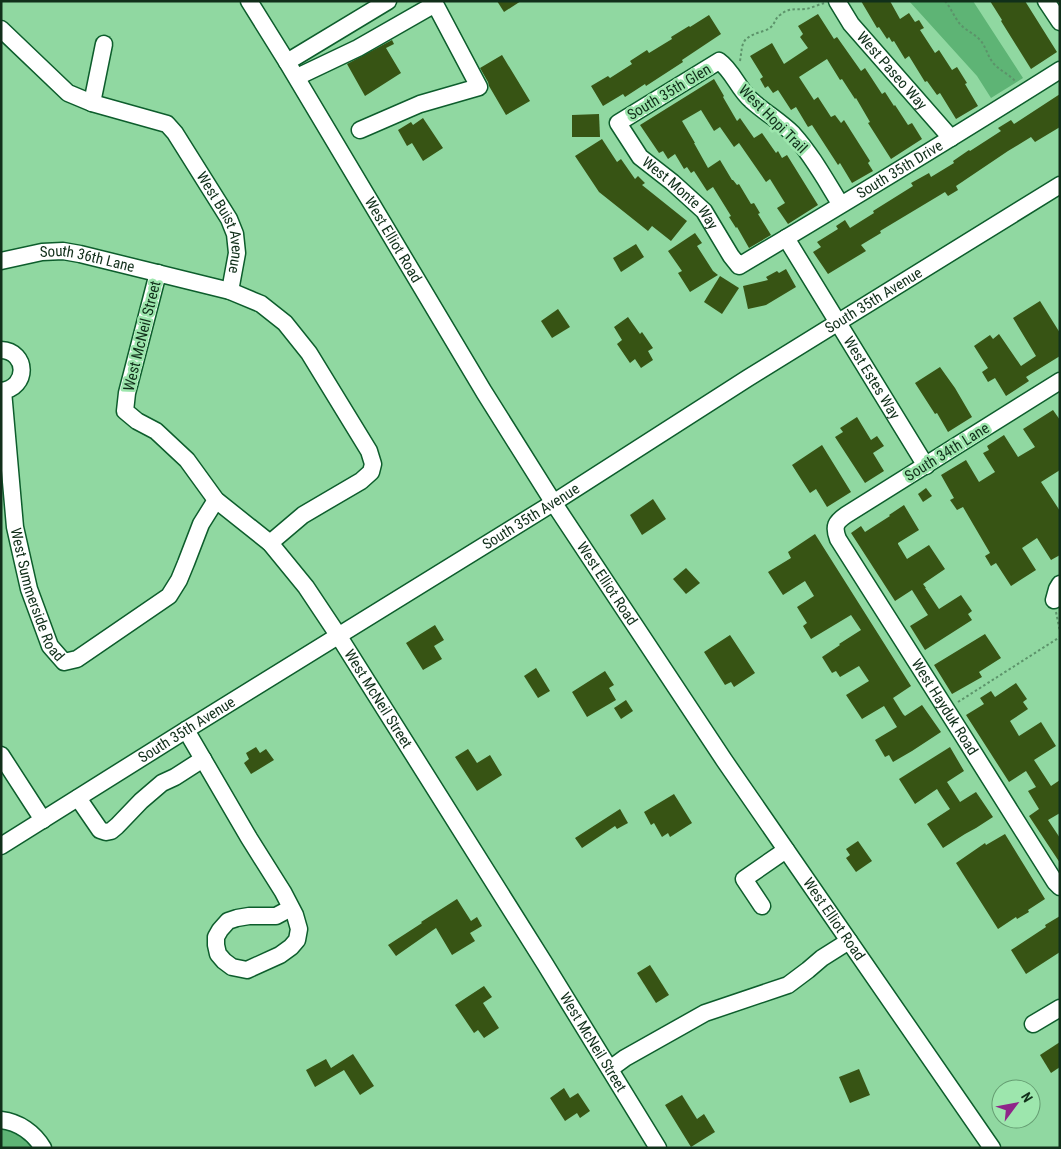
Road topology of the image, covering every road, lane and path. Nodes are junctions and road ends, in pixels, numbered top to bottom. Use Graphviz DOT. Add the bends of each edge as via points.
graph roads {
  1 [pos="249,1"];
  2 [pos="388,1"];
  3 [pos="832,1"];
  4 [pos="837,1"];
  5 [pos="945,1"];
  6 [pos="1046,1"];
  7 [pos="1060,22"];
  8 [pos="1,29"];
  9 [pos="104,44"];
  10 [pos="720,61"];
  11 [pos="287,62"];
  12 [pos="1060,70"];
  13 [pos="731,73"];
  14 [pos="297,77"];
  15 [pos="1024,93"];
  16 [pos="92,103"];
  17 [pos="618,123"];
  18 [pos="360,130"];
  19 [pos="951,138"];
  20 [pos="1060,184"];
  21 [pos="841,205"];
  22 [pos="786,238"];
  23 [pos="1,260"];
  24 [pos="739,266"];
  25 [pos="158,273"];
  26 [pos="230,290"];
  27 [pos="838,322"];
  28 [pos="1,350"];
  29 [pos="1060,381"];
  30 [pos="2,391"];
  31 [pos="926,466"];
  32 [pos="216,500"];
  33 [pos="553,502"];
  34 [pos="836,525"];
  35 [pos="270,542"];
  36 [pos="1060,584"];
  37 [pos="1054,600"];
  38 [pos="1060,632"];
  39 [pos="338,635"];
  40 [pos="1060,638"];
  41 [pos="946,710"];
  42 [pos="186,730"];
  43 [pos="1,755"];
  44 [pos="203,759"];
  45 [pos="78,798"];
  46 [pos="43,820"];
  47 [pos="1,846"];
  48 [pos="786,850"];
  49 [pos="1060,887"];
  50 [pos="762,906"];
  51 [pos="291,908"];
  52 [pos="849,941"];
  53 [pos="1060,1008"];
  54 [pos="1033,1024"];
  55 [pos="610,1069"];
  56 [pos="1,1120"];
  57 [pos="43,1148"];
  58 [pos="658,1148"];
  59 [pos="992,1148"];
  1 -- 11 [label="street, West Elliot Road"];
  2 -- 11 [label="street"];
  3 -- 13 [label="path" via="808,9 792,8 776,18 771,27 744,39 740,61"];
  4 -- 19 [label="street, West Paseo Way" via="851,24"];
  5 -- 15 [label="path" via="963,28 976,35 991,60 1012,77"];
  6 -- 7 [label="street"];
  8 -- 16 [label="street, West Buist Avenue" via="68,93"];
  9 -- 16 [label="street"];
  10 -- 13 [label="street, West Hopi Trail"];
  10 -- 17 [label="street, South 35th Glen"];
  11 -- 14 [label="street, West Elliot Road"];
  12 -- 15 [label="street, South 35th Drive"];
  13 -- 21 [label="street, West Hopi Trail" via="750,99 792,133 811,156"];
  14 -- 18 [label="street" via="358,48 435,4 479,87 420,104"];
  14 -- 33 [label="street, West Elliot Road"];
  15 -- 19 [label="street, South 35th Drive"];
  16 -- 26 [label="street, West Buist Avenue" via="167,124 175,133 229,219 235,234 237,253"];
  17 -- 24 [label="street, West Monte Way" via="640,157 704,211"];
  19 -- 21 [label="street, South 35th Drive"];
  20 -- 27 [label="street, South 35th Avenue"];
  21 -- 22 [label="street, South 35th Drive"];
  22 -- 24 [label="street, South 35th Drive"];
  22 -- 27 [label="street, West Estes Way"];
  23 -- 25 [label="street, South 36th Lane" via="62,251"];
  25 -- 26 [label="street, South 36th Lane"];
  25 -- 32 [label="street, West McNeil Street" via="125,410 187,460"];
  26 -- 35 [label="street, West Buist Avenue" via="262,304 284,323 308,353 369,451 373,464 371,472 361,481 303,515"];
  27 -- 31 [label="street, West Estes Way"];
  27 -- 33 [label="street, South 35th Avenue"];
  28 -- 30 [label="street" via="12,352 21,363 22,370 14,388"];
  29 -- 31 [label="street, South 34th Lane"];
  30 -- 32 [label="street, West Summerside Road" via="16,527 30,588 50,646 64,662 76,659 169,596 201,524"];
  31 -- 34 [label="street, South 34th Lane" via="853,510"];
  32 -- 35 [label="street, West McNeil Street"];
  33 -- 39 [label="street, South 35th Avenue"];
  33 -- 48 [label="street, West Elliot Road"];
  34 -- 41 [label="street, West Hayduk Road" via="838,539"];
  35 -- 39 [label="street, West McNeil Street"];
  36 -- 37 [label="street"];
  37 -- 38 [label="path"];
  39 -- 42 [label="street, South 35th Avenue"];
  39 -- 55 [label="street, West McNeil Street"];
  40 -- 41 [label="path"];
  41 -- 49 [label="street, West Hayduk Road"];
  42 -- 44 [label="street"];
  42 -- 45 [label="street, South 35th Avenue"];
  43 -- 46 [label="street"];
  44 -- 45 [label="street" via="162,783 117,826 106,832 100,830"];
  44 -- 51 [label="street"];
  45 -- 46 [label="street, South 35th Avenue"];
  46 -- 47 [label="street, South 35th Avenue"];
  48 -- 50 [label="street" via="744,878"];
  48 -- 52 [label="street, West Elliot Road"];
  51 -- 51 [label="street" via="299,929 297,940 280,955 247,970 232,967 218,954 216,937 228,921 249,916 276,916"];
  52 -- 55 [label="street" via="788,985 705,1013"];
  52 -- 59 [label="street, West Elliot Road"];
  53 -- 54 [label="street"];
  55 -- 58 [label="street, West McNeil Street"];
  56 -- 57 [label="street" via="31,1132"];
}
